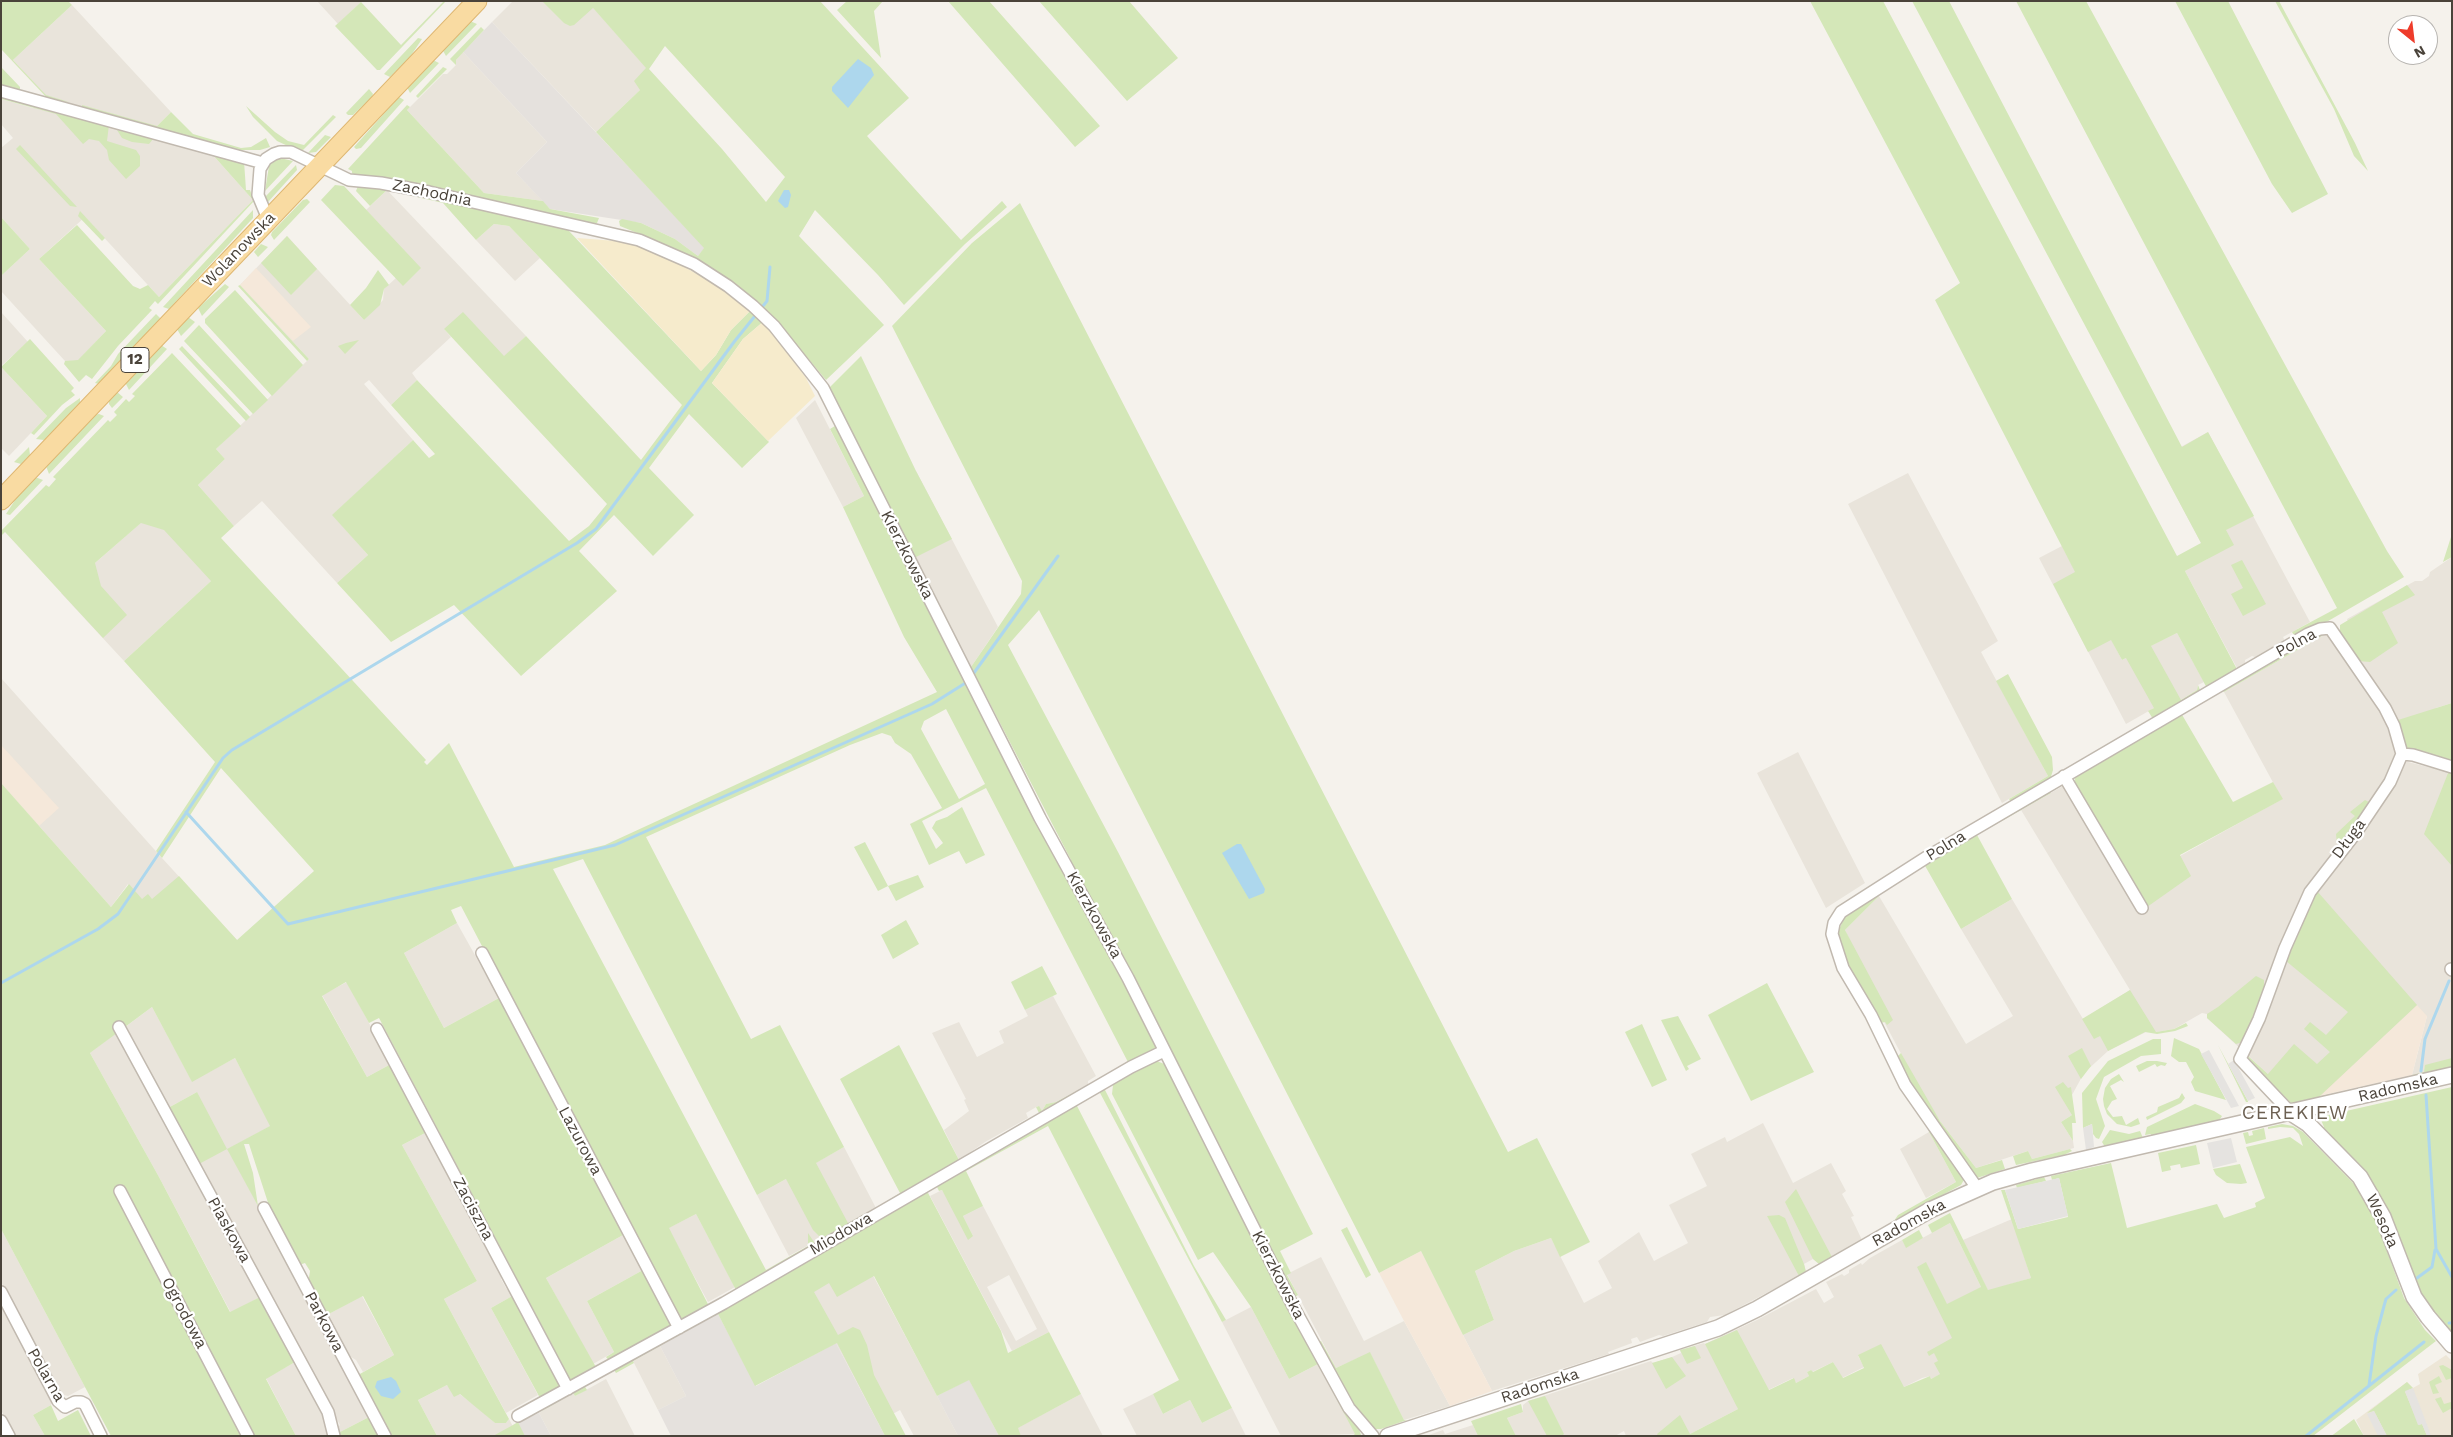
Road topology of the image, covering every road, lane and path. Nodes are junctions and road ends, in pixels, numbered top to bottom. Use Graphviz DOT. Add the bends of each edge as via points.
graph roads {
  1 [pos="477,1"];
  2 [pos="1,91"];
  3 [pos="263,163"];
  4 [pos="318,167"];
  5 [pos="268,219"];
  6 [pos="822,388"];
  7 [pos="1,500"];
  8 [pos="2402,754"];
  9 [pos="2452,767"];
  10 [pos="2064,776"];
  11 [pos="2142,908"];
  12 [pos="482,953"];
  13 [pos="119,1027"];
  14 [pos="377,1029"];
  15 [pos="1164,1051"];
  16 [pos="2452,1075"];
  17 [pos="2291,1113"];
  18 [pos="1977,1188"];
  19 [pos="120,1191"];
  20 [pos="264,1208"];
  21 [pos="1,1292"];
  22 [pos="679,1328"];
  23 [pos="2452,1345"];
  24 [pos="568,1388"];
  25 [pos="518,1416"];
  26 [pos="1,1421"];
  27 [pos="9,1436"];
  28 [pos="101,1436"];
  29 [pos="248,1436"];
  30 [pos="334,1436"];
  31 [pos="385,1436"];
  32 [pos="1373,1436"];
  33 [pos="1388,1436"];
  1 -- 4 [label="main road, Wolanowska / 12"];
  2 -- 3 [label="street"];
  3 -- 4 [label="street, Zachodnia" via="274,154 286,152"];
  3 -- 5 [label="street" via="258,195"];
  4 -- 5 [label="main road, Wolanowska / 12"];
  4 -- 6 [label="street, Zachodnia" via="349,180 429,192 611,232 657,247 694,264 754,306 774,326"];
  5 -- 7 [label="main road, Wolanowska / 12"];
  6 -- 15 [label="street, Kierzkowska" via="1040,818 1093,912"];
  8 -- 9 [label="street"];
  8 -- 10 [label="street, Polna" via="2385,708 2330,628 2308,634"];
  8 -- 17 [label="street, Długa" via="2390,782 2310,892 2240,1059"];
  10 -- 11 [label="street"];
  10 -- 18 [label="street, Polna" via="1853,903 1841,912 1834,923 1832,934 1839,960 1871,1015 1891,1059 1924,1115"];
  12 -- 22 [label="street, Lazurowa"];
  13 -- 30 [label="street, Piaskowa" via="328,1412"];
  14 -- 24 [label="street, Zaciszna"];
  15 -- 22 [label="street, Miodowa"];
  15 -- 32 [label="street, Kierzkowska" via="1330,1376 1349,1408"];
  16 -- 17 [label="street, Radomska"];
  17 -- 18 [label="street, Radomska" via="2032,1171"];
  17 -- 23 [label="street, Wesoła" via="2308,1124 2364,1183 2383,1217 2414,1297"];
  18 -- 33 [label="street, Radomska" via="1930,1210 1732,1322"];
  19 -- 29 [label="street, Ogrodowa"];
  20 -- 31 [label="street, Parkowa"];
  21 -- 28 [label="street, Polarna" via="58,1401 65,1406 75,1402 85,1404"];
  22 -- 24 [label="street, Miodowa"];
  24 -- 25 [label="street, Miodowa"];
  26 -- 27 [label="street"];
}
